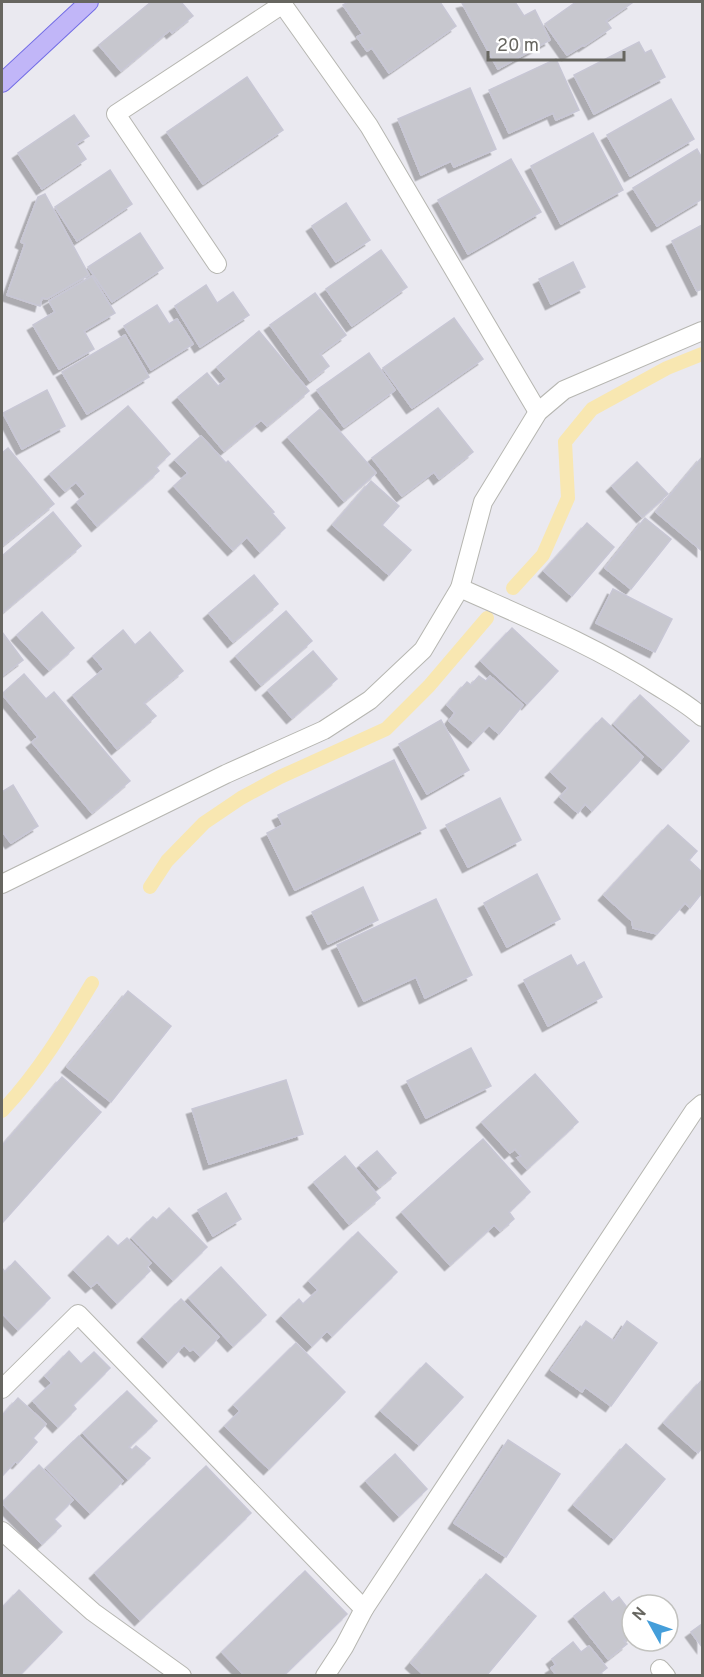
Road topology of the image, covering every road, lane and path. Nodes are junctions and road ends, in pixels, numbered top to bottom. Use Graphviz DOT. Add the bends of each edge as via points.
graph roads {
  1 [pos="89,2"];
  2 [pos="282,3"];
  3 [pos="2,83"];
  4 [pos="217,264"];
  5 [pos="702,331"];
  6 [pos="538,412"];
  7 [pos="460,588"];
  8 [pos="702,717"];
  9 [pos="2,884"];
  10 [pos="702,1104"];
  11 [pos="2,1389"];
  12 [pos="2,1531"];
  13 [pos="364,1609"];
  14 [pos="182,1676"];
  15 [pos="325,1676"];
  1 -- 3 [label="main road"];
  2 -- 4 [label="street" via="116,114"];
  2 -- 6 [label="street" via="369,126"];
  5 -- 6 [label="street" via="564,390"];
  6 -- 7 [label="street" via="483,502"];
  7 -- 8 [label="street" via="561,632 626,666"];
  7 -- 9 [label="street" via="423,650 370,700 324,730"];
  10 -- 13 [label="street"];
  11 -- 13 [label="street" via="78,1314"];
  12 -- 14 [label="street" via="93,1612"];
  13 -- 15 [label="street"];
}
